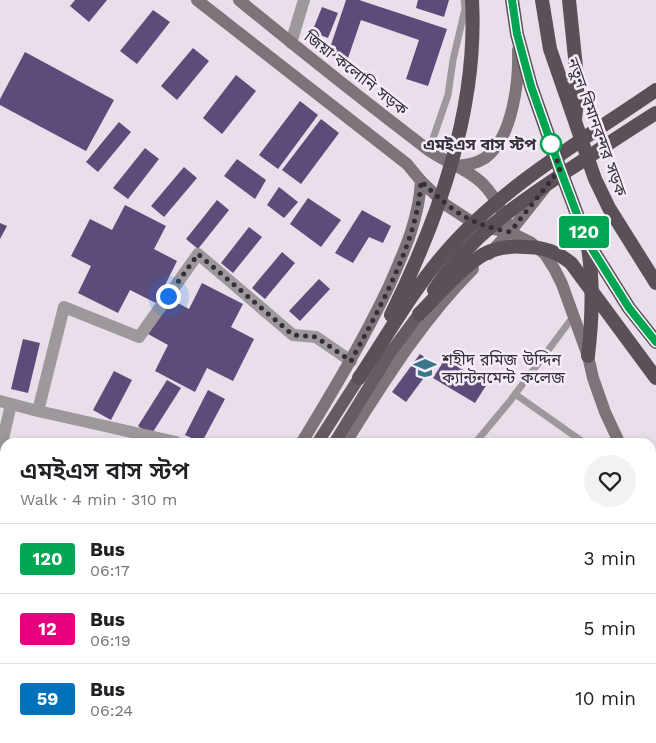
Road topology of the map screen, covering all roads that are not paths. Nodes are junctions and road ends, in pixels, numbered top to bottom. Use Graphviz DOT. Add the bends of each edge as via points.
graph roads {
  1 [pos="197,0"];
  2 [pos="239,0"];
  3 [pos="304,0"];
  4 [pos="464,0"];
  5 [pos="472,0"];
  6 [pos="512,0"];
  7 [pos="542,0"];
  8 [pos="569,0"];
  9 [pos="517,34"];
  10 [pos="291,43"];
  11 [pos="656,90"];
  12 [pos="656,113"];
  13 [pos="574,122"];
  14 [pos="430,150"];
  15 [pos="456,166"];
  16 [pos="560,169"];
  17 [pos="421,181"];
  18 [pos="510,232"];
  19 [pos="587,241"];
  20 [pos="656,284"];
  21 [pos="419,314"];
  22 [pos="573,317"];
  23 [pos="656,342"];
  24 [pos="588,356"];
  25 [pos="351,361"];
  26 [pos="359,378"];
  27 [pos="656,378"];
  28 [pos="515,394"];
  29 [pos="6,403"];
  30 [pos="38,411"];
  31 [pos="2,438"];
  32 [pos="158,438"];
  33 [pos="304,438"];
  34 [pos="321,438"];
  35 [pos="337,438"];
  36 [pos="348,438"];
  37 [pos="479,438"];
  38 [pos="577,438"];
  39 [pos="617,438"];
  1 -- 17 [label="main road" via="407,164"];
  2 -- 10 [label="main road, জিয়া কলোনি সড়ক"];
  3 -- 10 [label="street"];
  4 -- 14 [label="lane" via="448,95"];
  5 -- 26 [label="highway, bridge" via="471,64 456,147 413,270"];
  6 -- 9 [label="highway"];
  7 -- 13 [label="highway, নতুন বিমানবন্দর সড়ক" via="550,49"];
  8 -- 13 [label="highway" via="577,77"];
  9 -- 15 [label="main road" via="516,86 510,116 500,141 486,158"];
  9 -- 16 [label="highway"];
  10 -- 14 [label="main road, জিয়া কলোনি সড়ক"];
  11 -- 26 [label="highway, bridge" via="517,186 469,228 414,293"];
  12 -- 21 [label="highway, bridge" via="496,221 455,261"];
  13 -- 20 [label="highway, নতুন বিমানবন্দর সড়ক" via="609,208"];
  14 -- 15 [label="main road, জিয়া কলোনি সড়ক"];
  15 -- 18 [label="main road, জিয়া কলোনি সড়ক" via="483,184 503,212"];
  16 -- 18 [label="main road"];
  16 -- 19 [label="highway"];
  17 -- 18 [label="main road" via="446,205 472,222"];
  17 -- 25 [label="main road" via="416,216 406,249"];
  18 -- 22 [label="main road" via="544,254 559,277"];
  18 -- 36 [label="main road" via="434,313"];
  19 -- 23 [label="highway" via="629,308"];
  19 -- 24 [label="highway" via="593,314"];
  21 -- 27 [label="highway, bridge" via="473,262 490,251 514,246 540,247 571,264"];
  21 -- 35 [label="main road" via="390,353"];
  22 -- 24 [label="main road"];
  22 -- 28 [label="lane"];
  24 -- 39 [label="main road" via="605,412"];
  25 -- 30 [label="street" via="316,337 293,335 198,254 139,337 64,307"];
  25 -- 33 [label="main road"];
  26 -- 34 [label="main road"];
  28 -- 37 [label="lane"];
  28 -- 38 [label="lane"];
  29 -- 30 [label="street"];
  29 -- 31 [label="street"];
  30 -- 32 [label="street"];
}
